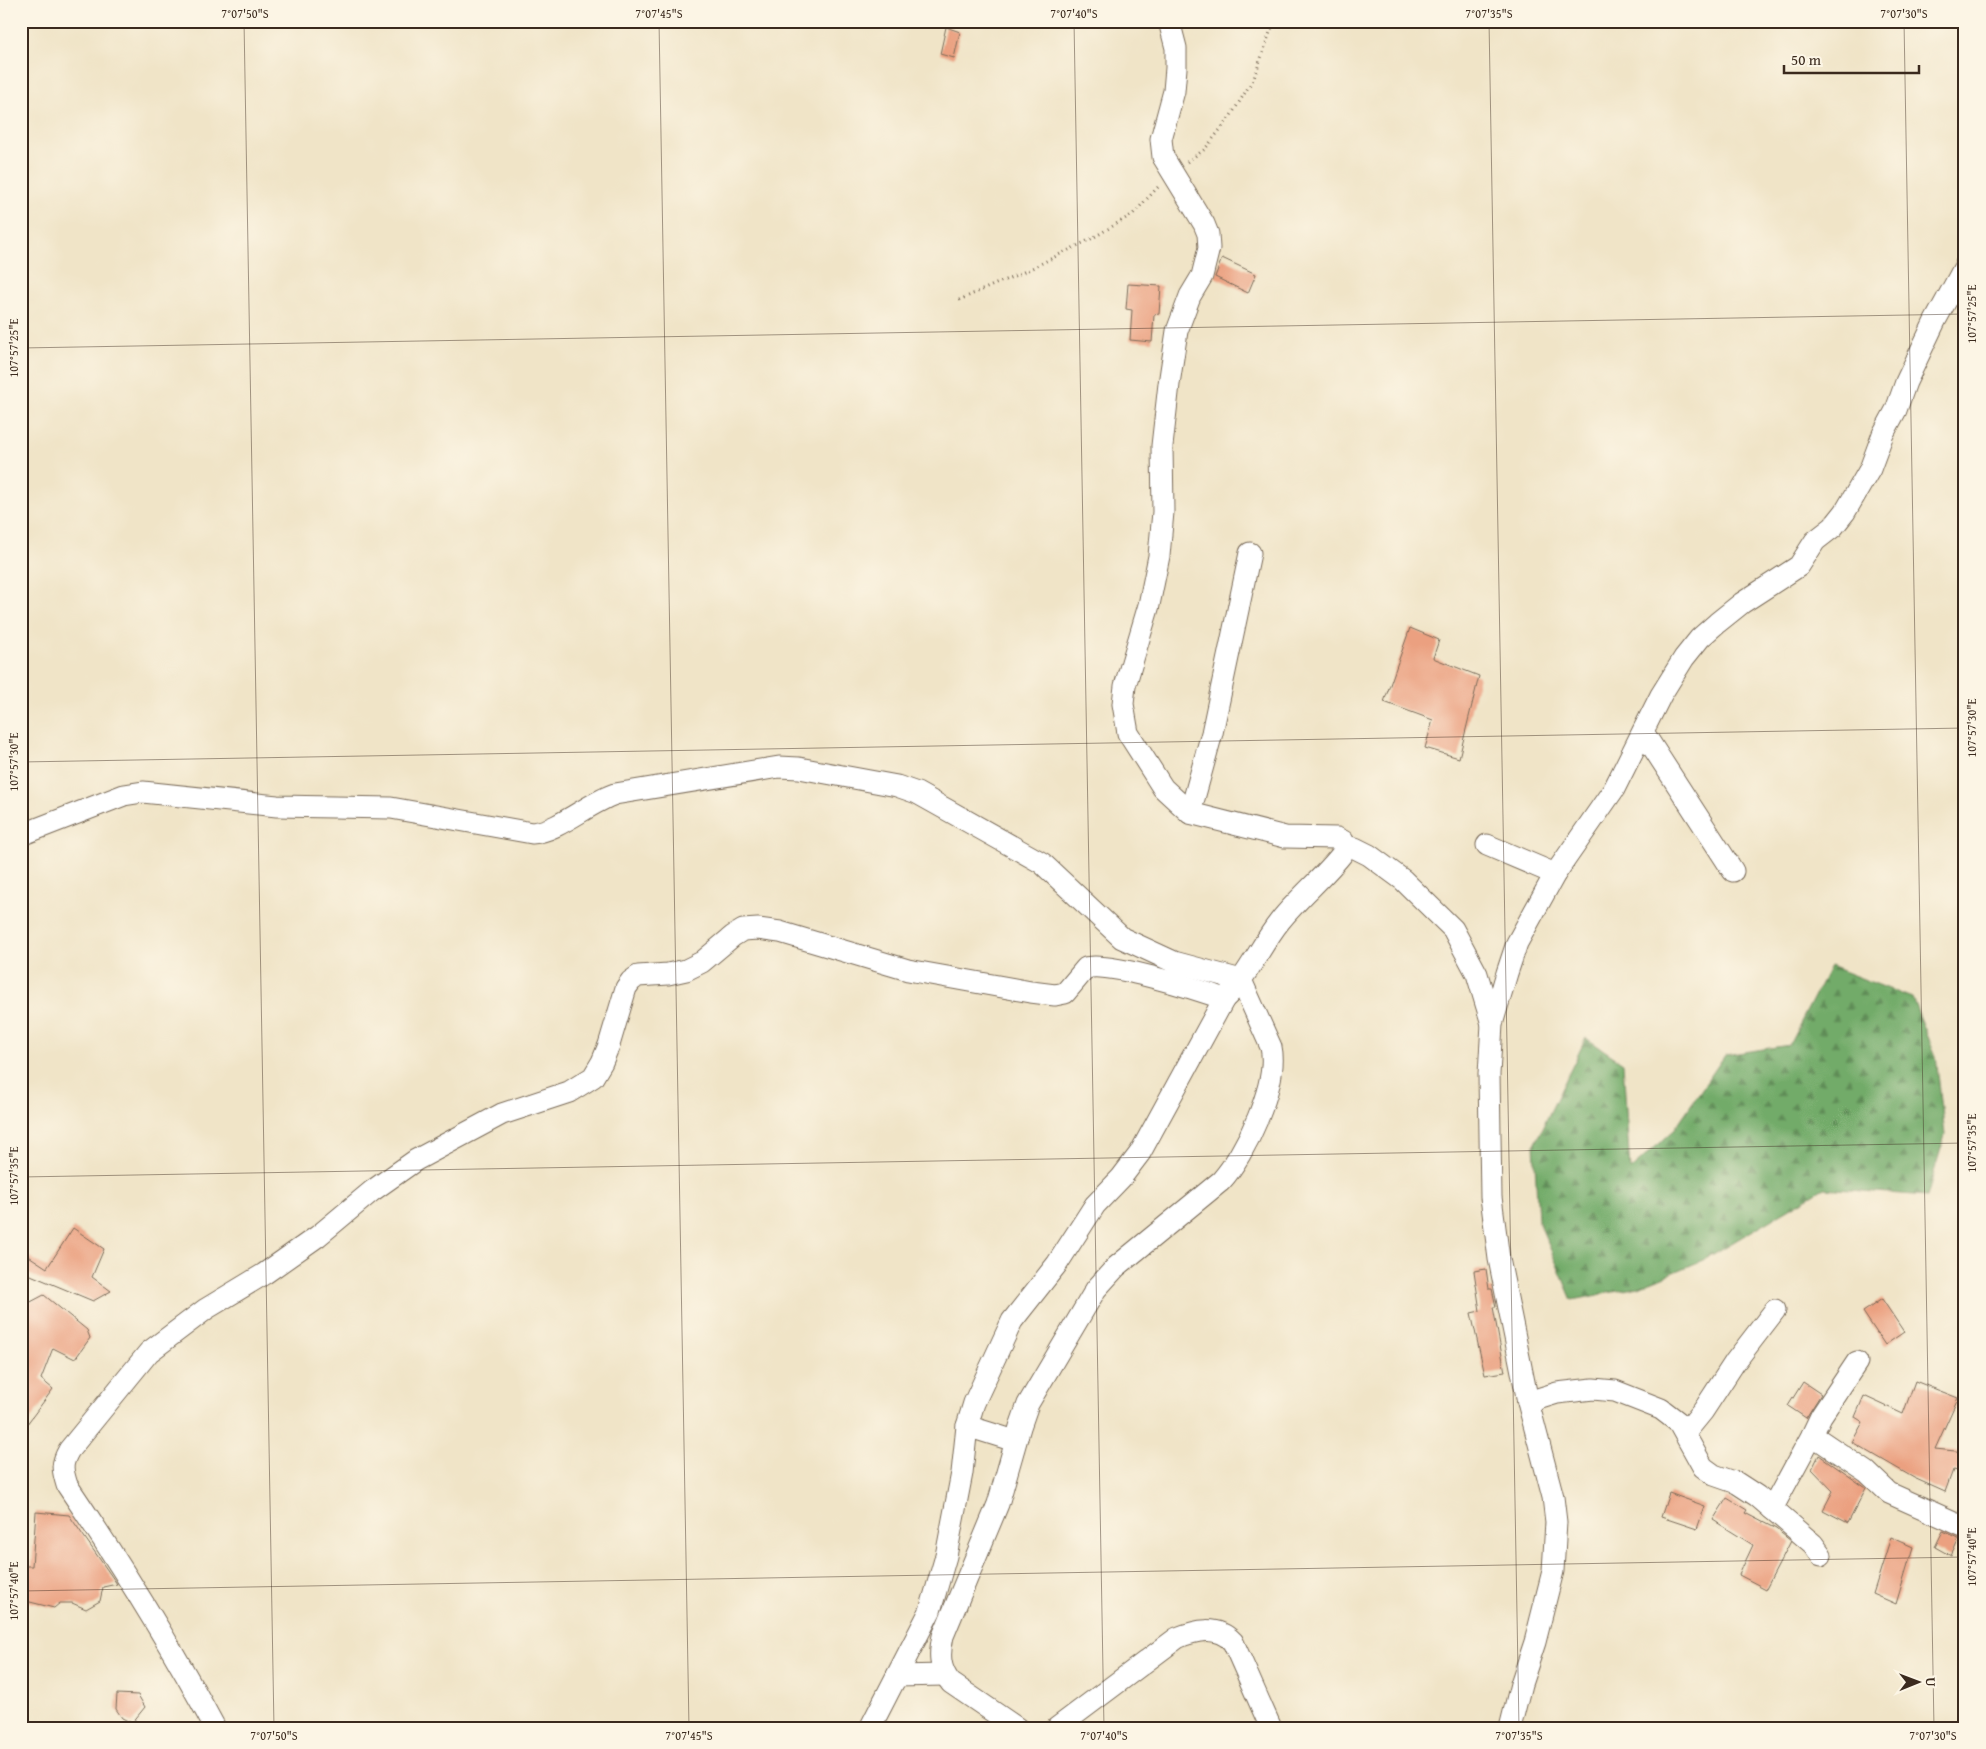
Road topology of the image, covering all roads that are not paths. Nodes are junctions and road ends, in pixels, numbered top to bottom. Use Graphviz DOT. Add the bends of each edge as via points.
graph roads {
  1 [pos="1169,21"];
  2 [pos="1965,266"];
  3 [pos="1250,553"];
  4 [pos="1643,732"];
  5 [pos="1190,813"];
  6 [pos="21,835"];
  7 [pos="1487,845"];
  8 [pos="1344,846"];
  9 [pos="1733,871"];
  10 [pos="1555,874"];
  11 [pos="1241,980"];
  12 [pos="1224,998"];
  13 [pos="1492,1024"];
  14 [pos="1774,1310"];
  15 [pos="1857,1362"];
  16 [pos="1528,1402"];
  17 [pos="967,1426"];
  18 [pos="1685,1433"];
  19 [pos="1812,1435"];
  20 [pos="1016,1441"];
  21 [pos="1772,1509"];
  22 [pos="1965,1527"];
  23 [pos="1821,1555"];
  24 [pos="944,1675"];
  25 [pos="896,1676"];
  26 [pos="1014,1727"];
  27 [pos="216,1728"];
  28 [pos="870,1728"];
  29 [pos="1056,1728"];
  30 [pos="1271,1728"];
  31 [pos="1510,1728"];
  1 -- 5 [label="street" via="1176,48 1176,68 1174,91 1161,139 1163,157 1204,224 1208,248 1202,276 1190,296 1177,331 1162,446 1163,512 1159,556 1149,605 1131,660 1123,704 1128,733 1140,754 1163,788"];
  2 -- 4 [label="street" via="1906,382 1870,469 1845,512 1815,541 1799,566 1742,604 1700,638 1661,695"];
  3 -- 5 [label="street" via="1212,733"];
  4 -- 9 [label="street"];
  4 -- 10 [label="street" via="1614,789"];
  5 -- 8 [label="street" via="1284,837 1337,838 1343,841"];
  6 -- 11 [label="street" via="124,795 143,792 277,806 391,808 532,833 547,830 615,794 779,767 800,768 897,786 917,793 1042,863 1122,938 1174,962"];
  7 -- 10 [label="street"];
  8 -- 11 [label="street" via="1333,865 1303,893 1279,922"];
  8 -- 13 [label="street" via="1369,855 1403,880 1453,929 1477,974"];
  10 -- 13 [label="street" via="1517,943"];
  11 -- 12 [label="street"];
  11 -- 20 [label="street" via="1272,1055 1272,1070 1258,1119 1221,1182 1104,1279 1028,1404"];
  12 -- 17 [label="street" via="1140,1153 1095,1206 1057,1264 1012,1321 974,1403"];
  12 -- 27 [label="street" via="1166,980 1099,966 1086,968 1065,993 1031,992 908,970 780,932 758,929 743,930 702,962 686,970 638,976 630,981 609,1045 593,1077 569,1092 502,1114 416,1160 318,1236 206,1309 149,1352 62,1462 67,1485 178,1657"];
  13 -- 16 [label="street" via="1489,1074 1491,1197 1499,1259"];
  14 -- 18 [label="street"];
  15 -- 19 [label="street"];
  16 -- 18 [label="street" via="1557,1393 1615,1391 1661,1409 1678,1422"];
  16 -- 31 [label="street" via="1553,1497 1556,1540 1553,1571 1542,1617"];
  17 -- 20 [label="street"];
  17 -- 25 [label="street" via="962,1473 943,1570 930,1611"];
  18 -- 21 [label="street" via="1703,1467 1714,1475 1737,1483"];
  19 -- 21 [label="street"];
  19 -- 22 [label="street" via="1867,1472 1890,1493"];
  20 -- 24 [label="street" via="998,1504 943,1636 940,1656"];
  21 -- 23 [label="street" via="1813,1544"];
  24 -- 25 [label="street"];
  24 -- 26 [label="street"];
  25 -- 28 [label="street"];
  29 -- 30 [label="street" via="1177,1638 1208,1630 1226,1634 1233,1642"];
}
